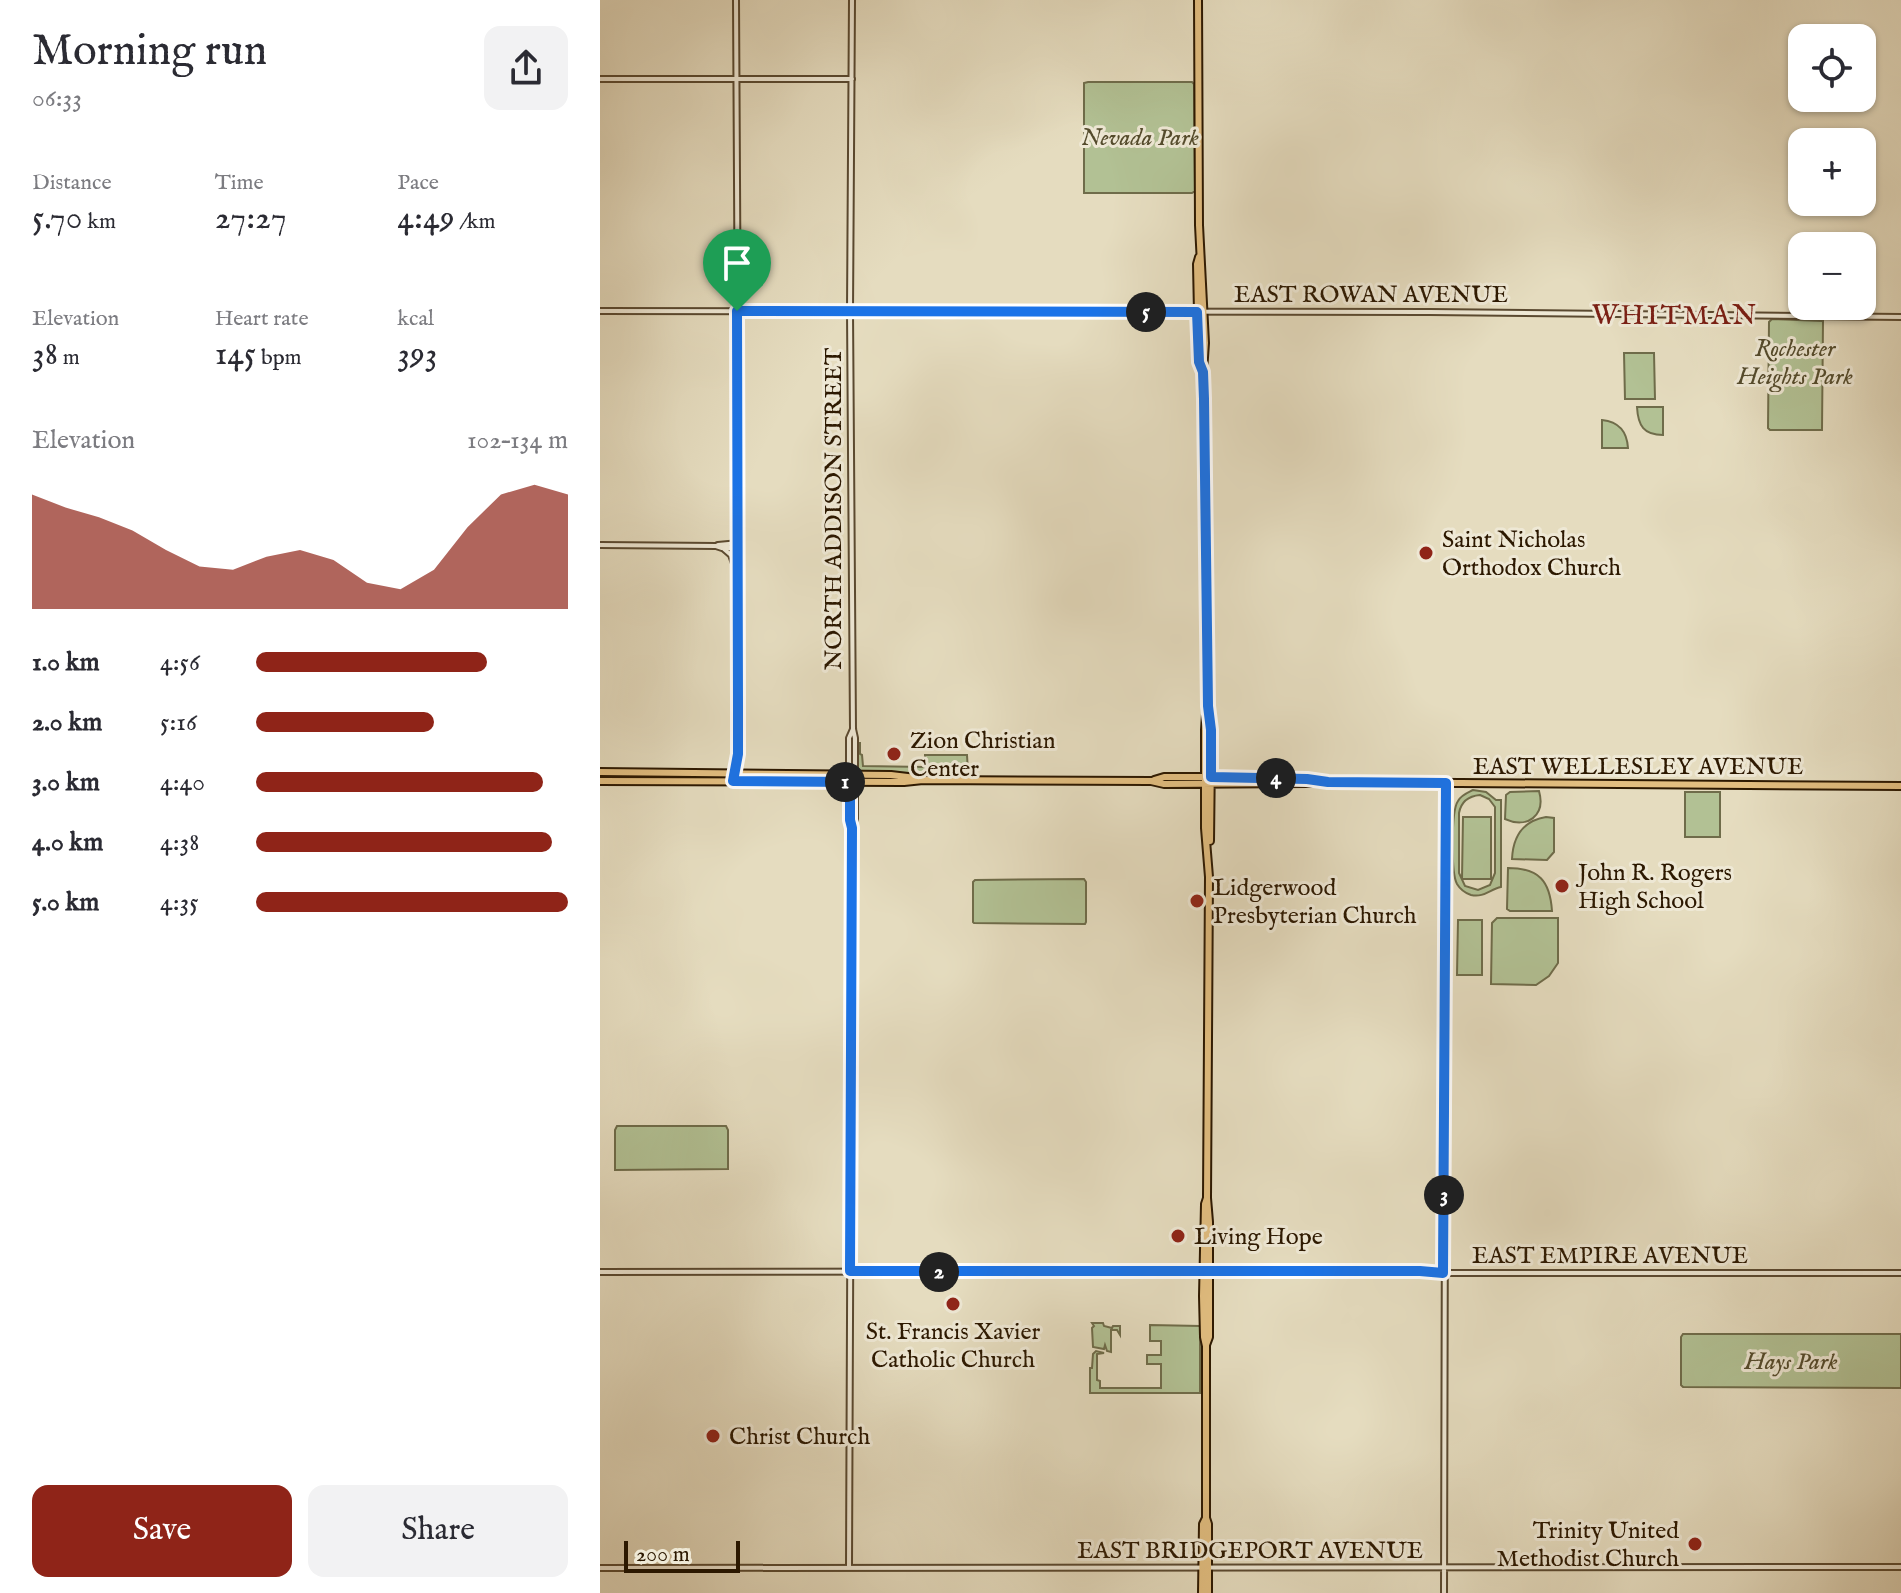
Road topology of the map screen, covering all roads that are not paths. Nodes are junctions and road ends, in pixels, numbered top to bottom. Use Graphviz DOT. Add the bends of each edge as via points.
graph roads {
  1 [pos="736,0"];
  2 [pos="852,0"];
  3 [pos="1198,0"];
  4 [pos="600,79"];
  5 [pos="736,79"];
  6 [pos="852,79"];
  7 [pos="600,311"];
  8 [pos="737,311"];
  9 [pos="850,311"];
  10 [pos="1201,312"];
  11 [pos="1901,317"];
  12 [pos="600,545"];
  13 [pos="739,546"];
  14 [pos="719,547"];
  15 [pos="738,576"];
  16 [pos="600,772"];
  17 [pos="734,778"];
  18 [pos="852,778"];
  19 [pos="600,781"];
  20 [pos="1208,781"];
  21 [pos="1446,783"];
  22 [pos="1901,786"];
  23 [pos="850,1271"];
  24 [pos="1206,1271"];
  25 [pos="600,1272"];
  26 [pos="1443,1273"];
  27 [pos="1901,1273"];
  28 [pos="849,1567"];
  29 [pos="1901,1567"];
  30 [pos="600,1568"];
  31 [pos="1205,1568"];
  32 [pos="1444,1568"];
  33 [pos="1205,1593"];
  34 [pos="1444,1593"];
  1 -- 5 [label="street"];
  2 -- 6 [label="street, NORTH ADDISON STREET"];
  3 -- 10 [label="main road"];
  4 -- 5 [label="street"];
  5 -- 6 [label="street"];
  5 -- 8 [label="street"];
  6 -- 9 [label="street, NORTH ADDISON STREET"];
  7 -- 8 [label="street, EAST ROWAN AVENUE"];
  8 -- 9 [label="street, EAST ROWAN AVENUE"];
  8 -- 13 [label="street"];
  9 -- 10 [label="street, EAST ROWAN AVENUE"];
  9 -- 18 [label="street, NORTH ADDISON STREET"];
  10 -- 11 [label="street, EAST ROWAN AVENUE"];
  10 -- 20 [label="main road"];
  12 -- 14 [label="street"];
  13 -- 14 [label="street"];
  13 -- 15 [label="street"];
  14 -- 15 [label="street" via="731,555"];
  15 -- 17 [label="street"];
  16 -- 17 [label="main road, EAST WELLESLEY AVENUE" via="719,772"];
  17 -- 18 [label="main road, EAST WELLESLEY AVENUE"];
  17 -- 19 [label="main road, EAST WELLESLEY AVENUE"];
  18 -- 20 [label="main road, EAST WELLESLEY AVENUE"];
  18 -- 23 [label="street, NORTH ADDISON STREET"];
  20 -- 21 [label="main road, EAST WELLESLEY AVENUE"];
  20 -- 24 [label="main road"];
  21 -- 22 [label="main road, EAST WELLESLEY AVENUE"];
  21 -- 26 [label="street"];
  23 -- 24 [label="street, EAST EMPIRE AVENUE"];
  23 -- 25 [label="street, EAST EMPIRE AVENUE"];
  23 -- 28 [label="street, NORTH ADDISON STREET"];
  24 -- 26 [label="street, EAST EMPIRE AVENUE"];
  24 -- 31 [label="main road"];
  26 -- 27 [label="street, EAST EMPIRE AVENUE"];
  26 -- 32 [label="street"];
  28 -- 30 [label="street, EAST BRIDGEPORT AVENUE"];
  28 -- 31 [label="street, EAST BRIDGEPORT AVENUE"];
  29 -- 32 [label="street, EAST BRIDGEPORT AVENUE"];
  31 -- 32 [label="street, EAST BRIDGEPORT AVENUE"];
  31 -- 33 [label="main road"];
  32 -- 34 [label="street"];
}
